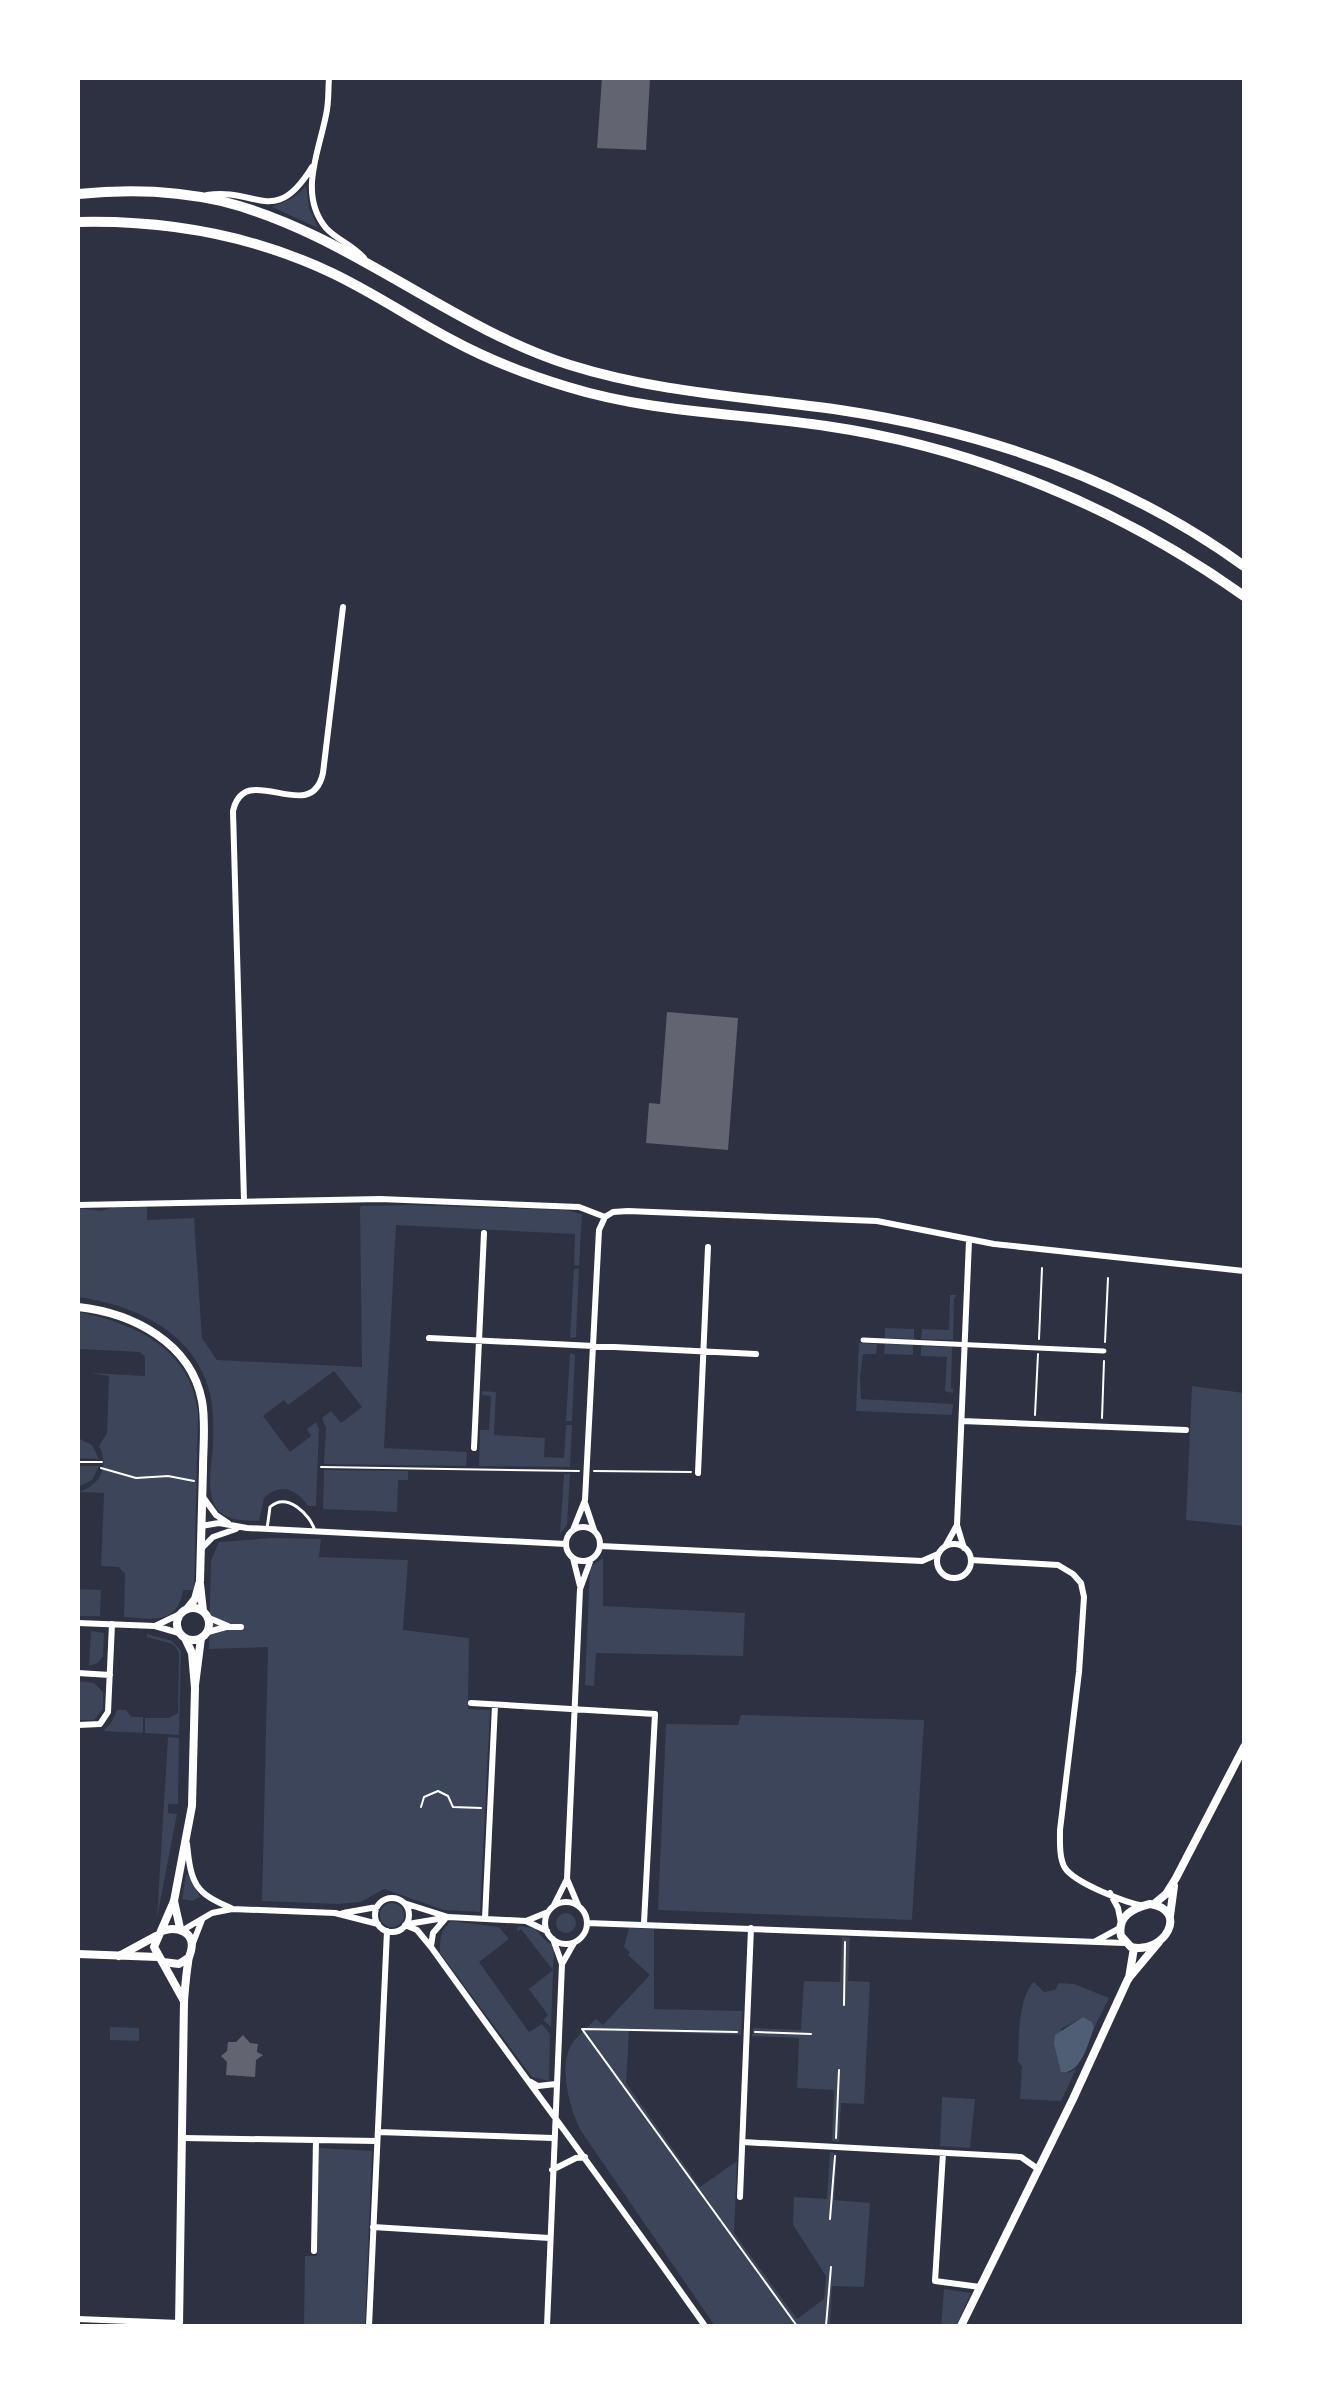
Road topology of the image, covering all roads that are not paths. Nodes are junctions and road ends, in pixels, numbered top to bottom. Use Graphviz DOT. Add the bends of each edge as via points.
graph roads {
  1 [pos="329,78"];
  2 [pos="313,164"];
  3 [pos="78,194"];
  4 [pos="198,196"];
  5 [pos="78,222"];
  6 [pos="371,266"];
  7 [pos="1198,535"];
  8 [pos="1244,558"];
  9 [pos="1244,566"];
  10 [pos="1225,583"];
  11 [pos="1244,596"];
  12 [pos="1244,603"];
  13 [pos="343,607"];
  14 [pos="244,1200"];
  15 [pos="78,1205"];
  16 [pos="605,1217"];
  17 [pos="484,1233"];
  18 [pos="969,1241"];
  19 [pos="708,1247"];
  20 [pos="1244,1271"];
  21 [pos="78,1307"];
  22 [pos="429,1338"];
  23 [pos="863,1340"];
  24 [pos="479,1341"];
  25 [pos="965,1344"];
  26 [pos="592,1346"];
  27 [pos="1104,1351"];
  28 [pos="703,1352"];
  29 [pos="756,1354"];
  30 [pos="962,1421"];
  31 [pos="1186,1430"];
  32 [pos="474,1448"];
  33 [pos="698,1473"];
  34 [pos="202,1495"];
  35 [pos="585,1500"];
  36 [pos="957,1525"];
  37 [pos="201,1526"];
  38 [pos="243,1528"];
  39 [pos="267,1529"];
  40 [pos="573,1530"];
  41 [pos="315,1531"];
  42 [pos="595,1533"];
  43 [pos="566,1544"];
  44 [pos="946,1545"];
  45 [pos="600,1546"];
  46 [pos="964,1548"];
  47 [pos="201,1549"];
  48 [pos="938,1554"];
  49 [pos="572,1557"];
  50 [pos="591,1559"];
  51 [pos="971,1560"];
  52 [pos="922,1561"];
  53 [pos="939,1571"];
  54 [pos="200,1581"];
  55 [pos="580,1589"];
  56 [pos="183,1611"];
  57 [pos="206,1614"];
  58 [pos="78,1623"];
  59 [pos="112,1624"];
  60 [pos="155,1626"];
  61 [pos="228,1626"];
  62 [pos="241,1627"];
  63 [pos="182,1635"];
  64 [pos="204,1635"];
  65 [pos="78,1673"];
  66 [pos="110,1675"];
  67 [pos="195,1690"];
  68 [pos="471,1703"];
  69 [pos="495,1705"];
  70 [pos="575,1709"];
  71 [pos="78,1725"];
  72 [pos="1244,1747"];
  73 [pos="188,1829"];
  74 [pos="1176,1878"];
  75 [pos="567,1879"];
  76 [pos="1110,1893"];
  77 [pos="174,1901"];
  78 [pos="404,1903"];
  79 [pos="554,1905"];
  80 [pos="1149,1905"];
  81 [pos="579,1906"];
  82 [pos="377,1907"];
  83 [pos="234,1909"];
  84 [pos="548,1912"];
  85 [pos="335,1913"];
  86 [pos="448,1917"];
  87 [pos="485,1919"];
  88 [pos="202,1920"];
  89 [pos="526,1921"];
  90 [pos="587,1923"];
  91 [pos="644,1923"];
  92 [pos="1171,1923"];
  93 [pos="378,1924"];
  94 [pos="405,1925"];
  95 [pos="1120,1926"];
  96 [pos="751,1928"];
  97 [pos="182,1929"];
  98 [pos="387,1931"];
  99 [pos="547,1931"];
  100 [pos="160,1933"];
  101 [pos="553,1939"];
  102 [pos="574,1942"];
  103 [pos="1093,1942"];
  104 [pos="1159,1942"];
  105 [pos="1125,1943"];
  106 [pos="192,1946"];
  107 [pos="431,1947"];
  108 [pos="1134,1948"];
  109 [pos="78,1954"];
  110 [pos="119,1956"];
  111 [pos="188,1958"];
  112 [pos="160,1960"];
  113 [pos="562,1964"];
  114 [pos="1128,1979"];
  115 [pos="184,2001"];
  116 [pos="525,2078"];
  117 [pos="556,2084"];
  118 [pos="554,2116"];
  119 [pos="378,2132"];
  120 [pos="183,2138"];
  121 [pos="553,2138"];
  122 [pos="316,2140"];
  123 [pos="377,2141"];
  124 [pos="743,2142"];
  125 [pos="943,2153"];
  126 [pos="586,2157"];
  127 [pos="1038,2169"];
  128 [pos="552,2170"];
  129 [pos="740,2197"];
  130 [pos="373,2227"];
  131 [pos="550,2238"];
  132 [pos="314,2251"];
  133 [pos="980,2287"];
  134 [pos="78,2319"];
  135 [pos="179,2324"];
  136 [pos="369,2326"];
  137 [pos="547,2326"];
  138 [pos="705,2326"];
  139 [pos="961,2326"];
  1 -- 2 [label="street" via="327,113"];
  2 -- 4 [label="street" via="296,190 274,201 220,193"];
  2 -- 6 [label="street" via="312,197 319,217"];
  3 -- 4 [label="highway" via="143,191"];
  4 -- 6 [label="highway" via="274,218"];
  5 -- 10 [label="highway" via="179,227 267,247 341,278 481,355 589,394 859,431 970,459 1108,514"];
  6 -- 7 [label="highway" via="499,336 573,366 661,388 854,413 978,439 1081,474"];
  7 -- 8 [label="highway"];
  7 -- 9 [label="highway"];
  10 -- 11 [label="highway"];
  10 -- 12 [label="highway"];
  13 -- 14 [label="street" via="319,786 302,796 247,791 233,807"];
  14 -- 15 [label="street"];
  14 -- 16 [label="street" via="579,1207"];
  16 -- 18 [label="street" via="628,1211 877,1221"];
  16 -- 26 [label="street" via="599,1230"];
  17 -- 24 [label="street"];
  18 -- 20 [label="street"];
  18 -- 25 [label="street"];
  19 -- 28 [label="street"];
  21 -- 34 [label="street" via="140,1325 185,1360 203,1406"];
  22 -- 24 [label="street"];
  23 -- 25 [label="street"];
  24 -- 26 [label="street"];
  24 -- 32 [label="street"];
  25 -- 27 [label="street"];
  25 -- 30 [label="street"];
  26 -- 28 [label="street"];
  26 -- 35 [label="street"];
  28 -- 29 [label="street"];
  28 -- 33 [label="street"];
  30 -- 31 [label="street"];
  30 -- 36 [label="street"];
  34 -- 37 [label="street"];
  34 -- 38 [label="street" via="216,1515"];
  35 -- 40 [label="street"];
  35 -- 42 [label="street"];
  36 -- 44 [label="street"];
  36 -- 46 [label="street"];
  37 -- 38 [label="street"];
  37 -- 47 [label="street"];
  38 -- 39 [label="street"];
  38 -- 47 [label="street" via="213,1537"];
  39 -- 41 [label="street"];
  39 -- 41 [label="lane" via="270,1507 282,1501 303,1512"];
  40 -- 42 [label="street"];
  40 -- 43 [label="street"];
  41 -- 43 [label="street"];
  42 -- 45 [label="street"];
  43 -- 49 [label="street"];
  44 -- 46 [label="street"];
  44 -- 48 [label="street"];
  45 -- 50 [label="street"];
  45 -- 52 [label="street"];
  46 -- 51 [label="street"];
  47 -- 54 [label="street"];
  48 -- 52 [label="street"];
  48 -- 53 [label="street"];
  49 -- 50 [label="street"];
  49 -- 55 [label="street"];
  50 -- 55 [label="street"];
  51 -- 53 [label="street" via="959,1578"];
  51 -- 76 [label="street" via="1058,1565 1081,1583 1079,1672 1060,1851 1064,1867 1077,1879"];
  52 -- 53 [label="street"];
  54 -- 56 [label="street" via="195,1599"];
  54 -- 57 [label="street"];
  55 -- 70 [label="street"];
  56 -- 57 [label="street" via="195,1607"];
  56 -- 60 [label="street"];
  56 -- 63 [label="street" via="177,1623"];
  57 -- 61 [label="street"];
  57 -- 64 [label="street"];
  58 -- 59 [label="street"];
  59 -- 60 [label="street"];
  59 -- 66 [label="street"];
  60 -- 63 [label="street"];
  61 -- 62 [label="street"];
  61 -- 64 [label="street"];
  63 -- 64 [label="street" via="195,1640"];
  63 -- 67 [label="street" via="192,1653"];
  64 -- 67 [label="street"];
  65 -- 66 [label="street"];
  66 -- 71 [label="street" via="105,1719 97,1725"];
  67 -- 73 [label="street"];
  68 -- 69 [label="street"];
  69 -- 70 [label="street"];
  69 -- 87 [label="street"];
  70 -- 75 [label="street"];
  70 -- 91 [label="street" via="655,1714"];
  72 -- 74 [label="street"];
  73 -- 77 [label="street"];
  73 -- 83 [label="street" via="189,1864 199,1888 211,1901"];
  74 -- 80 [label="street" via="1166,1894"];
  74 -- 92 [label="street"];
  75 -- 79 [label="street"];
  75 -- 81 [label="street"];
  76 -- 80 [label="street"];
  76 -- 95 [label="street"];
  77 -- 97 [label="street"];
  77 -- 100 [label="street"];
  78 -- 82 [label="street" via="390,1898"];
  78 -- 86 [label="street"];
  78 -- 94 [label="street" via="409,1916"];
  79 -- 81 [label="street"];
  79 -- 84 [label="street"];
  80 -- 92 [label="street" via="1165,1911"];
  80 -- 95 [label="street" via="1126,1915"];
  81 -- 90 [label="street"];
  82 -- 85 [label="street"];
  82 -- 93 [label="street"];
  83 -- 85 [label="street"];
  83 -- 88 [label="street"];
  84 -- 89 [label="street"];
  84 -- 99 [label="street"];
  85 -- 93 [label="street"];
  86 -- 87 [label="street"];
  86 -- 94 [label="street"];
  86 -- 107 [label="street" via="437,1925"];
  87 -- 89 [label="street"];
  88 -- 97 [label="street"];
  88 -- 106 [label="street"];
  89 -- 99 [label="street"];
  90 -- 91 [label="street"];
  90 -- 102 [label="street"];
  91 -- 96 [label="street"];
  92 -- 104 [label="street"];
  93 -- 98 [label="street"];
  94 -- 98 [label="street"];
  94 -- 107 [label="street"];
  95 -- 103 [label="street"];
  95 -- 105 [label="street"];
  96 -- 103 [label="street"];
  96 -- 124 [label="street"];
  97 -- 100 [label="street"];
  97 -- 106 [label="street"];
  98 -- 119 [label="street"];
  99 -- 101 [label="street"];
  100 -- 110 [label="street"];
  100 -- 112 [label="street" via="154,1947"];
  101 -- 102 [label="street"];
  101 -- 113 [label="street"];
  102 -- 113 [label="street"];
  103 -- 105 [label="street"];
  104 -- 108 [label="street"];
  104 -- 114 [label="street"];
  105 -- 108 [label="street"];
  106 -- 111 [label="street"];
  107 -- 116 [label="street"];
  108 -- 114 [label="street"];
  109 -- 110 [label="street"];
  110 -- 112 [label="street"];
  111 -- 112 [label="street" via="173,1965"];
  111 -- 115 [label="street"];
  112 -- 115 [label="street"];
  113 -- 117 [label="street"];
  114 -- 127 [label="street"];
  115 -- 120 [label="street"];
  116 -- 117 [label="street" via="538,2086"];
  116 -- 118 [label="street"];
  117 -- 118 [label="street"];
  118 -- 121 [label="street"];
  118 -- 126 [label="street"];
  119 -- 121 [label="street"];
  119 -- 123 [label="street"];
  120 -- 122 [label="street"];
  120 -- 135 [label="street"];
  121 -- 128 [label="street"];
  122 -- 123 [label="street"];
  122 -- 132 [label="street"];
  123 -- 130 [label="street"];
  124 -- 125 [label="street"];
  124 -- 129 [label="street"];
  125 -- 127 [label="street" via="1021,2157"];
  125 -- 133 [label="street" via="935,2281"];
  126 -- 128 [label="street"];
  126 -- 138 [label="street"];
  127 -- 133 [label="street"];
  128 -- 131 [label="street"];
  130 -- 131 [label="street"];
  130 -- 136 [label="street"];
  131 -- 137 [label="street"];
  133 -- 139 [label="street"];
  134 -- 135 [label="street"];
}
